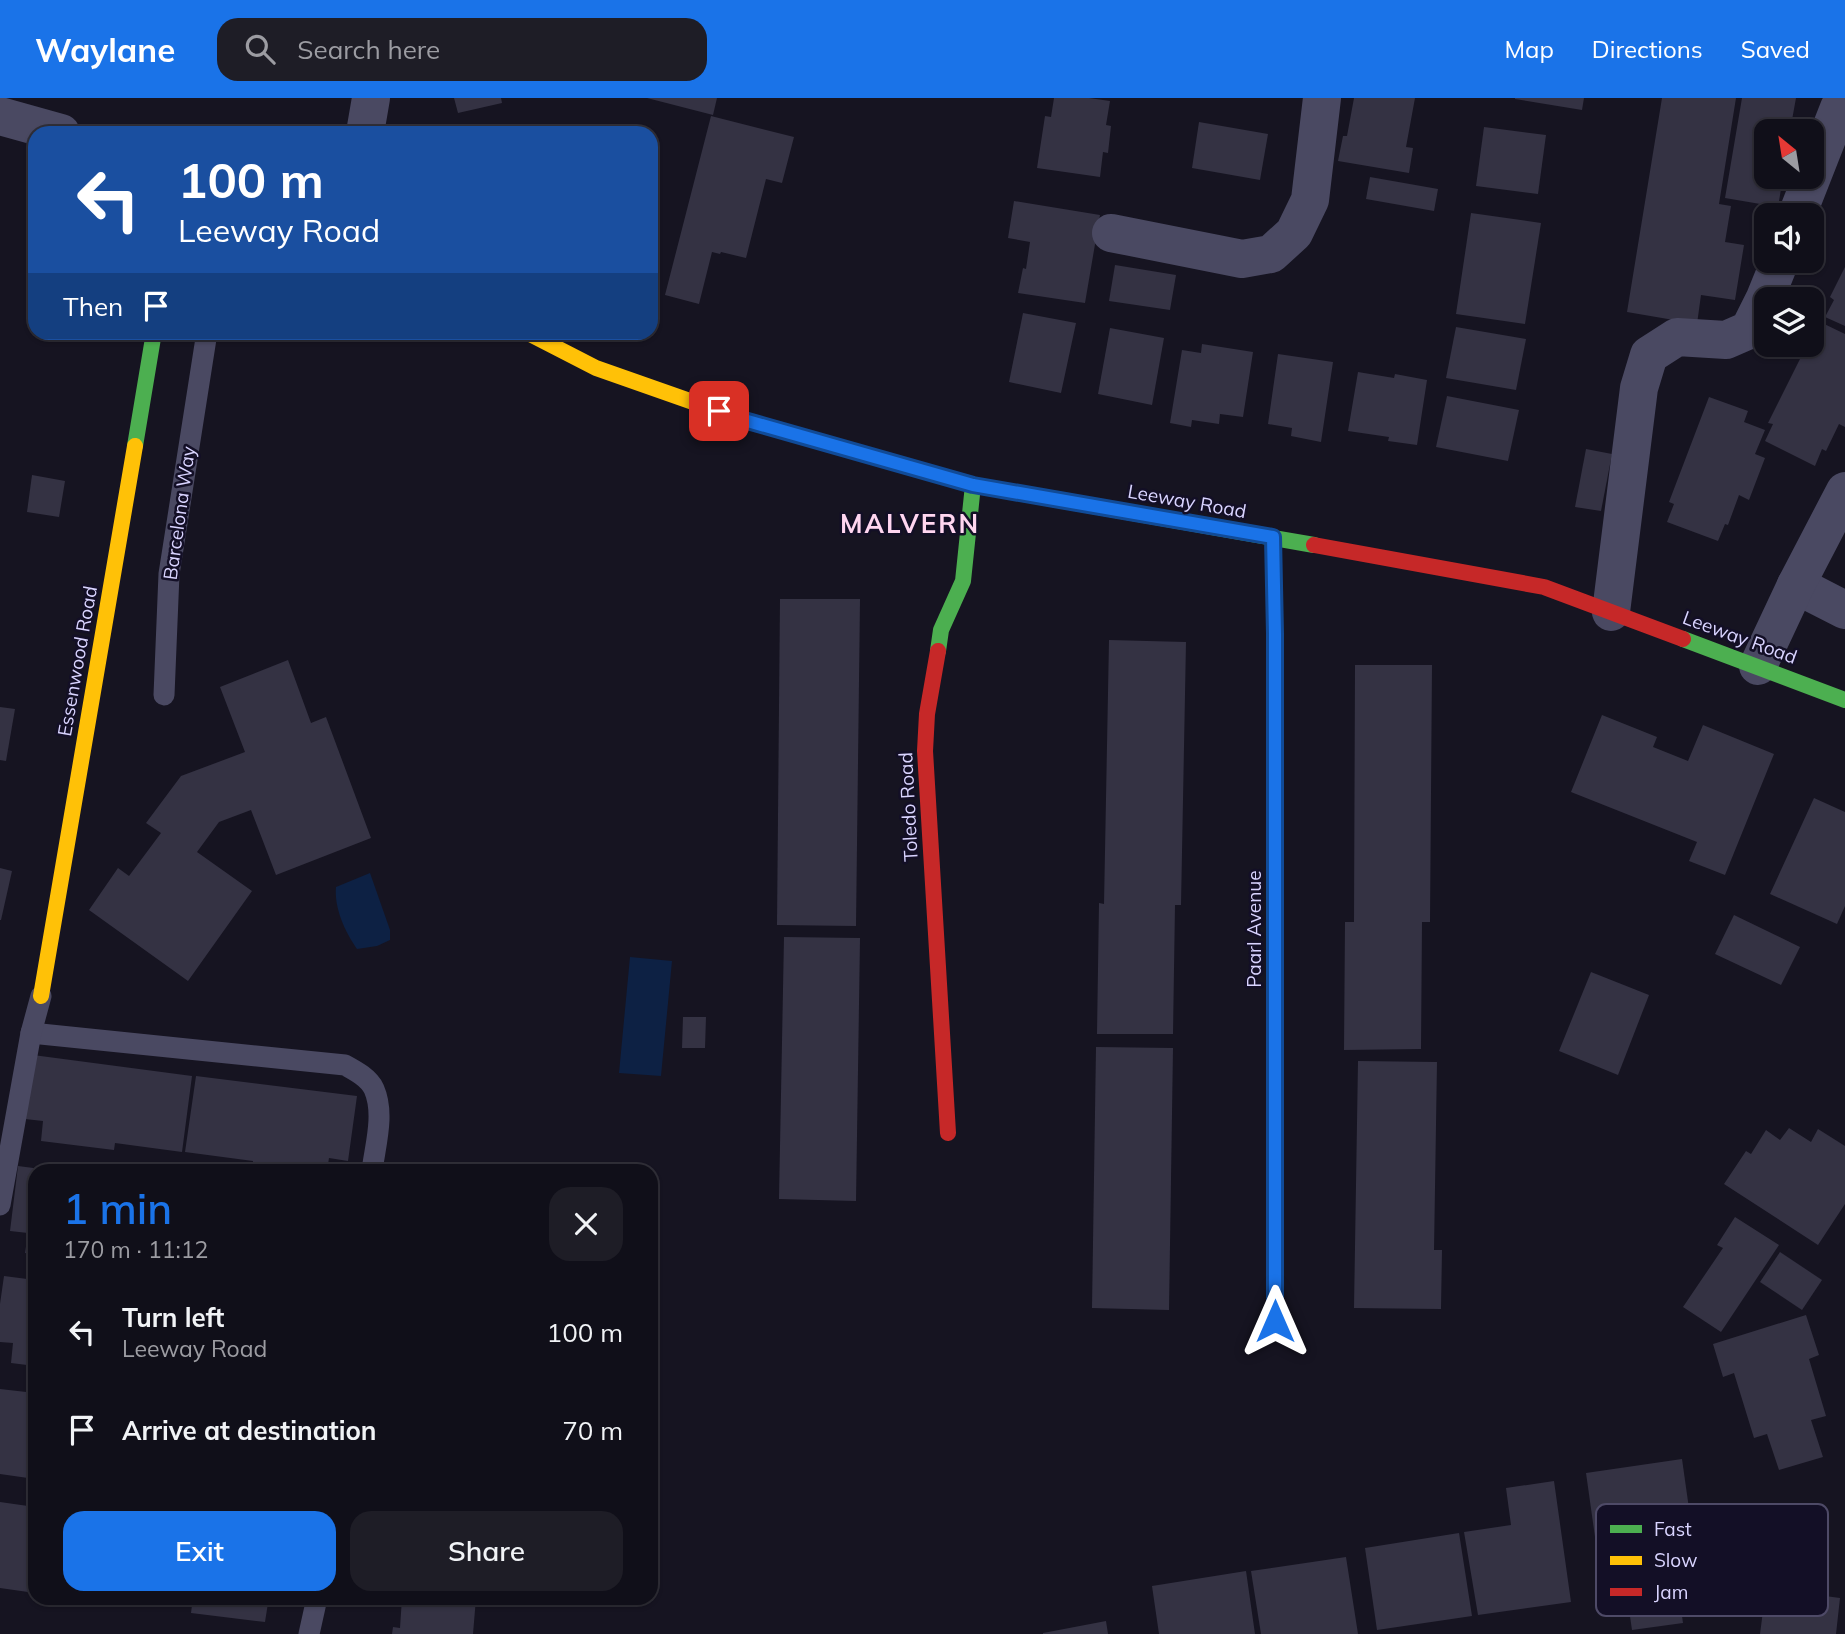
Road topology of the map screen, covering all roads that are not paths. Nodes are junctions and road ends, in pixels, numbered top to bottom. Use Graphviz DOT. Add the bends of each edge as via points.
graph roads {
  1 [pos="370,98"];
  2 [pos="1322,98"];
  3 [pos="1839,108"];
  4 [pos="0,116"];
  5 [pos="36,126"];
  6 [pos="366,126"];
  7 [pos="1802,203"];
  8 [pos="1111,233"];
  9 [pos="1775,273"];
  10 [pos="153,340"];
  11 [pos="206,340"];
  12 [pos="542,340"];
  13 [pos="973,485"];
  14 [pos="1845,491"];
  15 [pos="1273,537"];
  16 [pos="1796,585"];
  17 [pos="1845,610"];
  18 [pos="1611,612"];
  19 [pos="1758,666"];
  20 [pos="164,695"];
  21 [pos="1845,700"];
  22 [pos="41,996"];
  23 [pos="31,1033"];
  24 [pos="948,1133"];
  25 [pos="373,1164"];
  26 [pos="0,1206"];
  27 [pos="1275,1321"];
  28 [pos="315,1605"];
  29 [pos="309,1634"];
  1 -- 6 [label="street"];
  2 -- 8 [label="street" via="1310,200 1294,233 1271,254 1242,259"];
  3 -- 7 [label="street"];
  4 -- 5 [label="street"];
  9 -- 18 [label="street" via="1749,330 1726,340 1677,337 1648,355 1639,388"];
  10 -- 22 [label="street, Essenwood Road"];
  11 -- 20 [label="lane, Barcelona Way" via="169,574"];
  12 -- 13 [label="street, Leeway Road" via="596,368 744,420"];
  13 -- 15 [label="street, Leeway Road"];
  13 -- 24 [label="street, Toledo Road" via="963,582 941,630 925,751"];
  14 -- 16 [label="street"];
  15 -- 18 [label="street, Leeway Road" via="1544,587"];
  15 -- 27 [label="street, Paarl Avenue"];
  16 -- 17 [label="street"];
  16 -- 19 [label="street"];
  18 -- 19 [label="street, Leeway Road"];
  19 -- 21 [label="street, Leeway Road"];
  22 -- 23 [label="lane"];
  23 -- 25 [label="lane" via="345,1065 374,1088 379,1114"];
  23 -- 26 [label="lane"];
  28 -- 29 [label="lane"];
}
